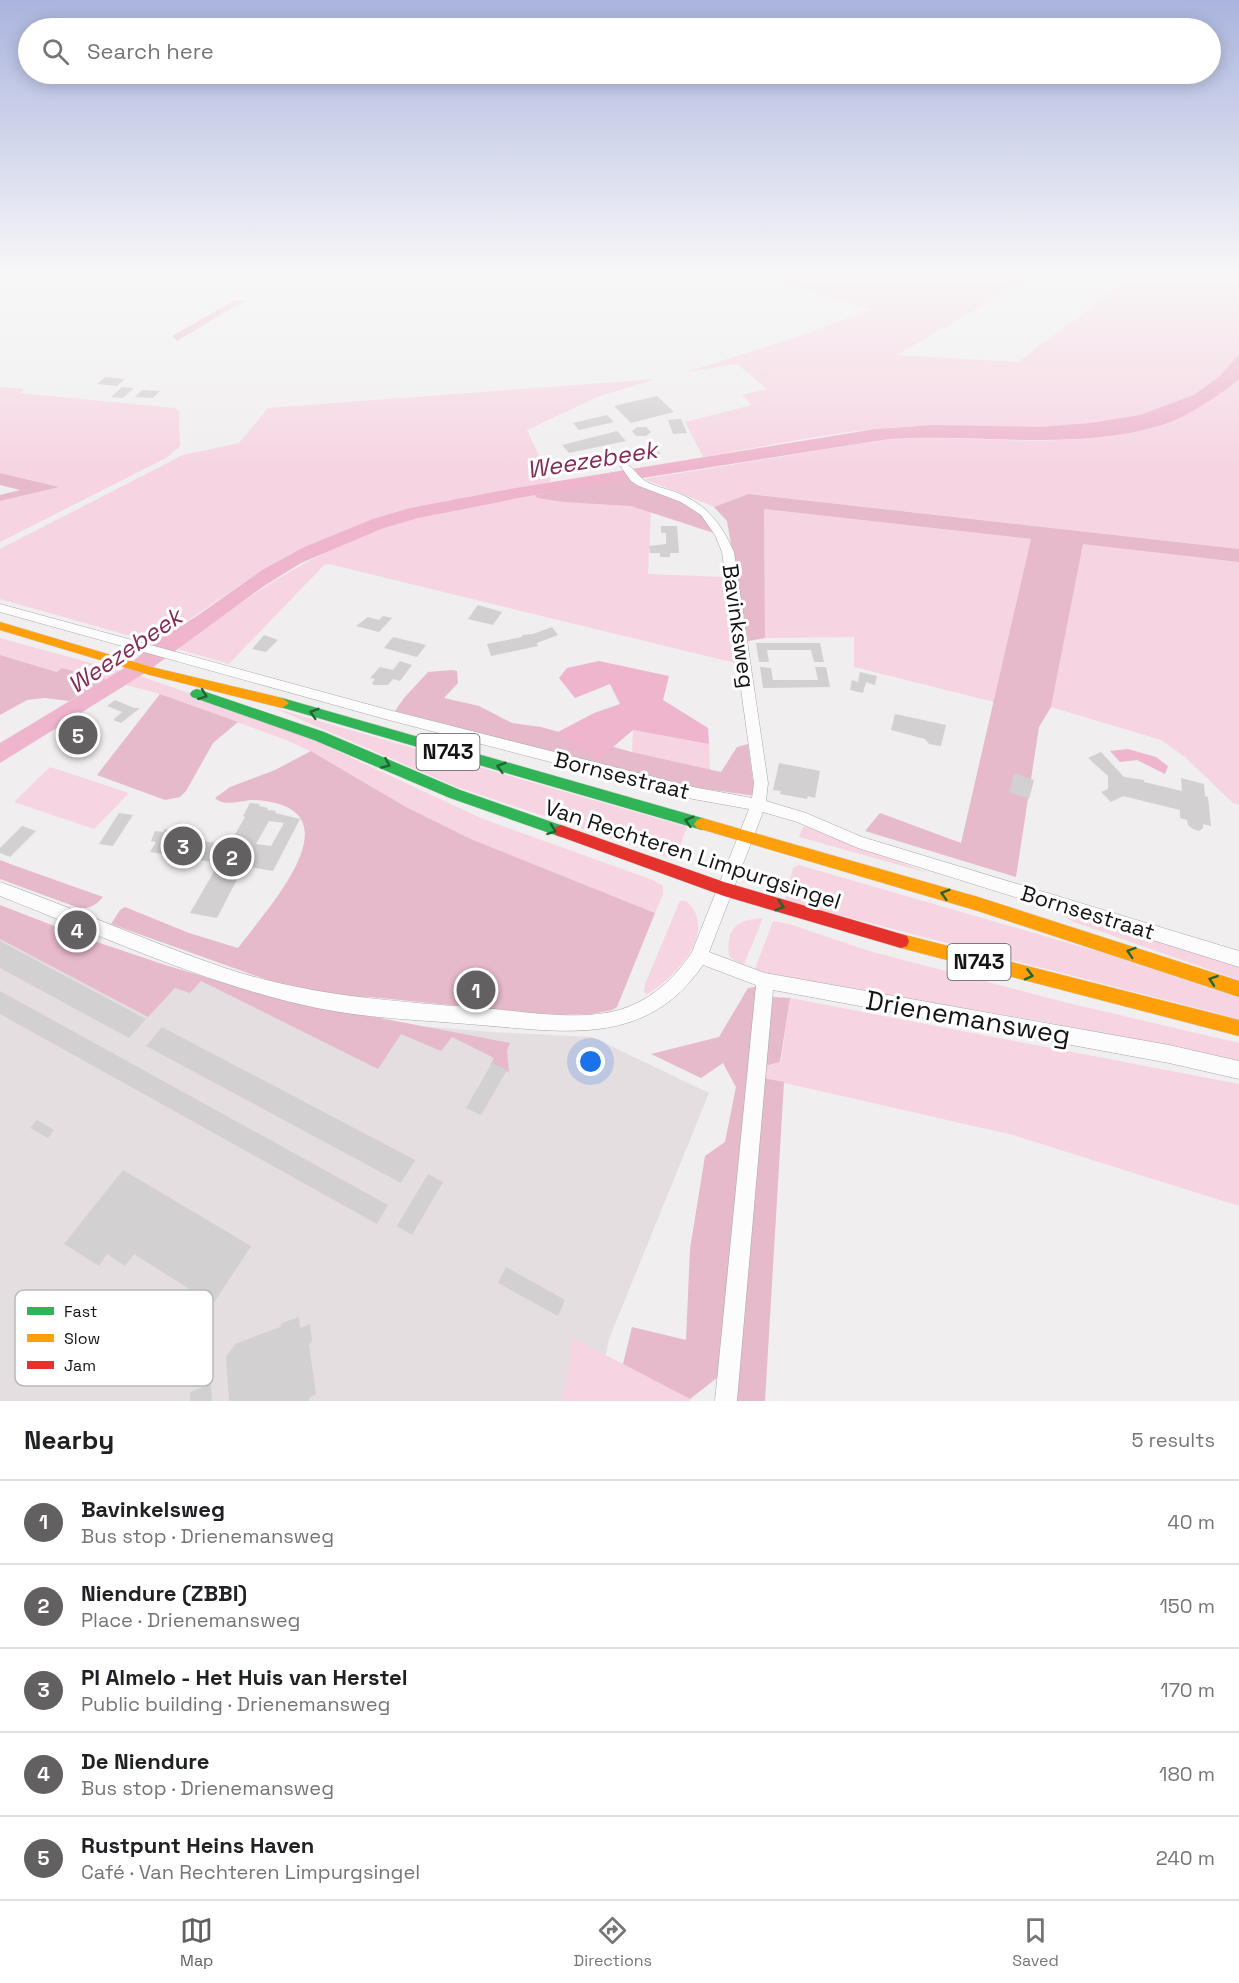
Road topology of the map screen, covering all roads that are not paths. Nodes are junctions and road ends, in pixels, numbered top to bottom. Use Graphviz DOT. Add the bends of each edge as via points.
graph roads {
  1 [pos="626,467"];
  2 [pos="0,608"];
  3 [pos="0,626"];
  4 [pos="150,671"];
  5 [pos="759,805"];
  6 [pos="745,837"];
  7 [pos="0,889"];
  8 [pos="724,889"];
  9 [pos="699,956"];
  10 [pos="1239,959"];
  11 [pos="765,981"];
  12 [pos="1239,989"];
  13 [pos="1239,1028"];
  14 [pos="1239,1070"];
  15 [pos="726,1401"];
  1 -- 5 [label="street, Bavinksweg" via="634,479 697,505 720,530 728,552 762,783"];
  2 -- 5 [label="street, Bornsestraat" via="397,717 693,793"];
  3 -- 4 [label="main road, Van Rechteren Limpurgsingel / N743"];
  6 -- 4 [label="main road, Van Rechteren Limpurgsingel / N743, one-way" via="250,694"];
  4 -- 8 [label="main road, Van Rechteren Limpurgsingel / N743, one-way" via="197,694 319,736 455,794"];
  5 -- 6 [label="street, Bavinksweg"];
  5 -- 10 [label="street, Bornsestraat" via="801,817 858,842"];
  6 -- 8 [label="street"];
  12 -- 6 [label="main road, Van Rechteren Limpurgsingel / N743, one-way" via="988,907"];
  7 -- 9 [label="street" via="225,976 318,1000 400,1010 556,1023 598,1022 628,1016 649,1006 680,981"];
  8 -- 9 [label="street"];
  8 -- 13 [label="main road, Van Rechteren Limpurgsingel / N743, one-way" via="952,955"];
  9 -- 11 [label="street, Drienemansweg"];
  11 -- 14 [label="street, Drienemansweg"];
  11 -- 15 [label="street"];
}
